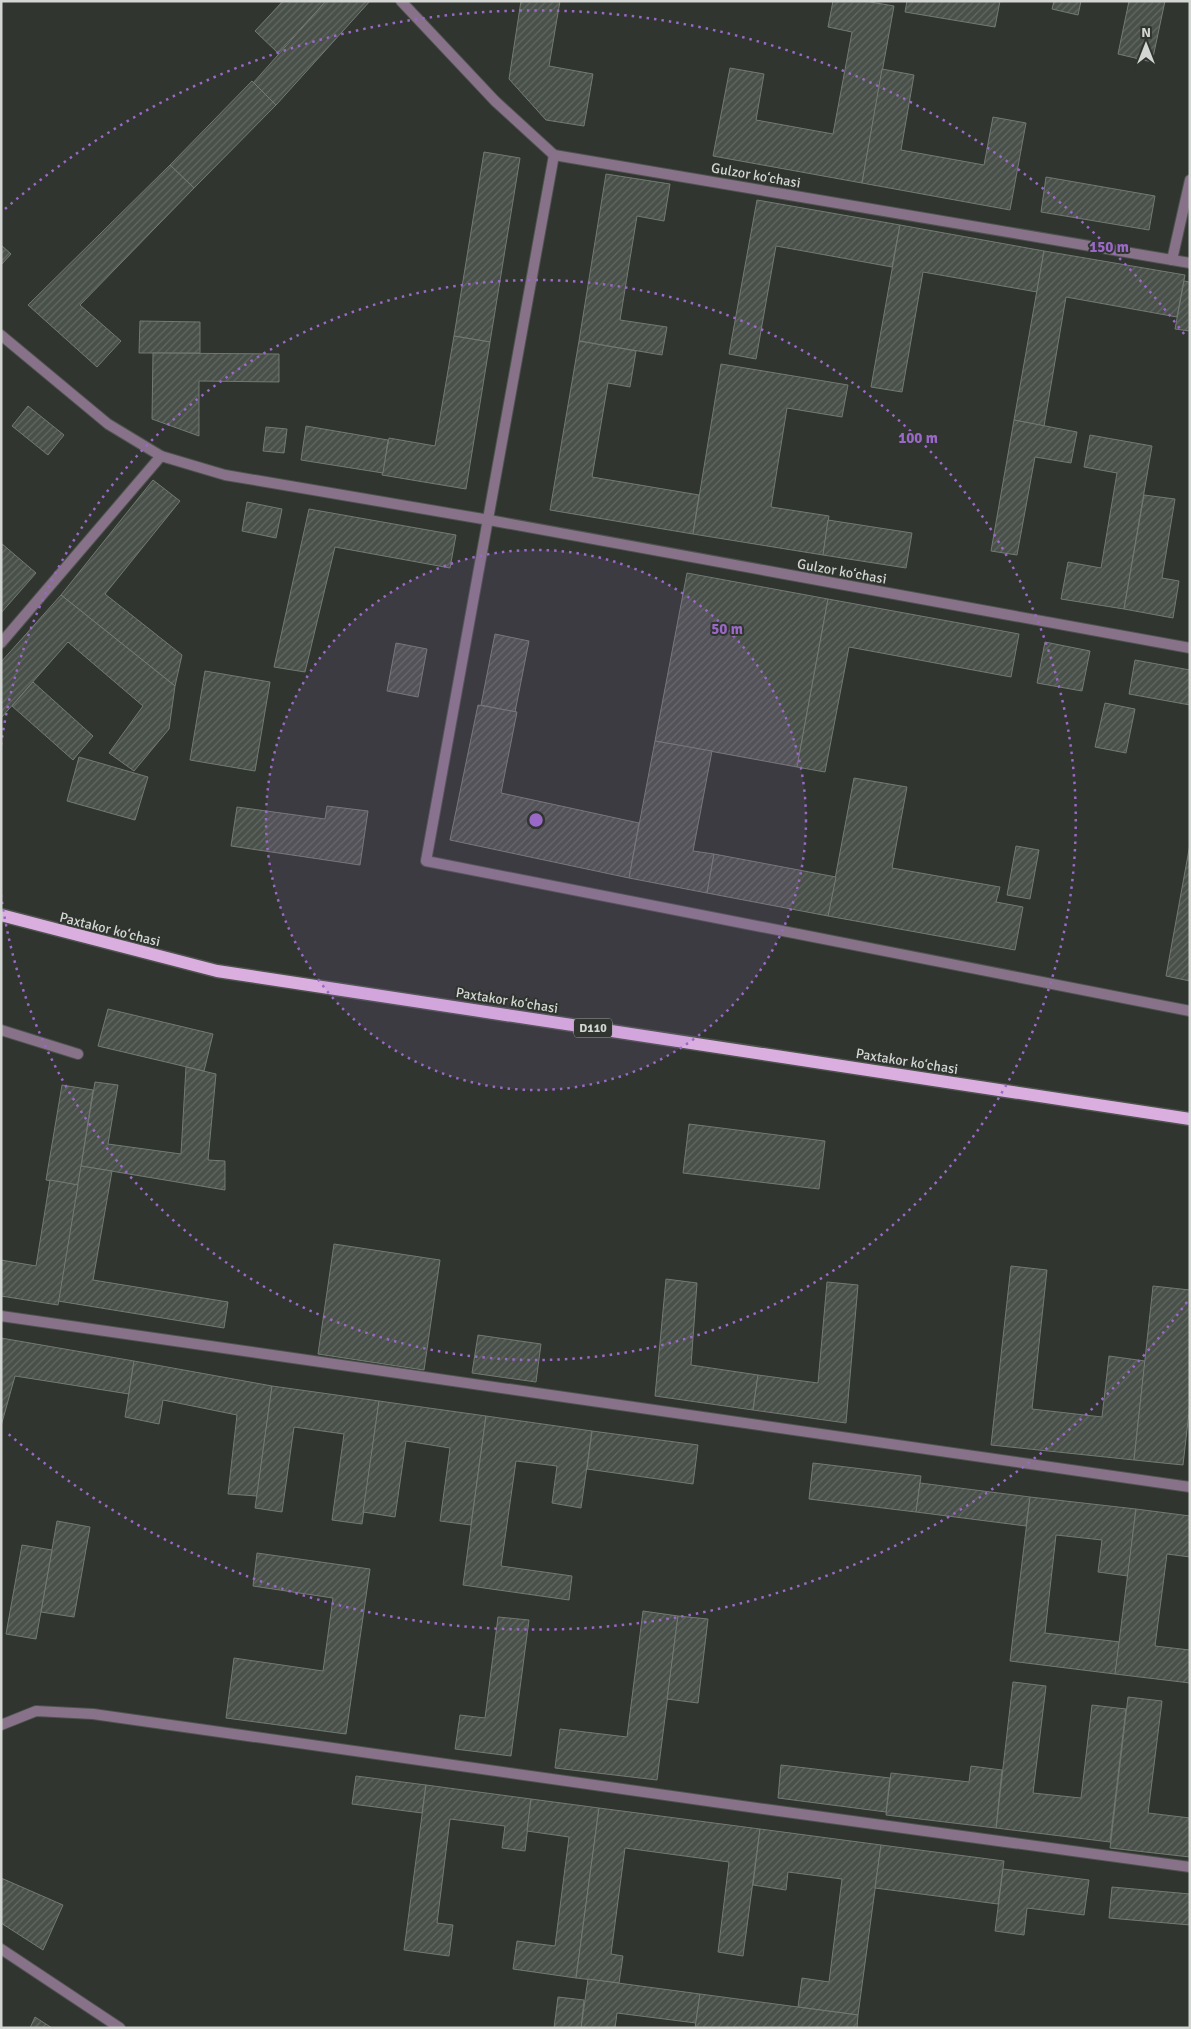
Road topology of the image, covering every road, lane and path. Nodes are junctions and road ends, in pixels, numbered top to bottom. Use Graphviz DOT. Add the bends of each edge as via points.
graph roads {
  1 [pos="401,1"];
  2 [pos="554,155"];
  3 [pos="1190,180"];
  4 [pos="1172,260"];
  5 [pos="1190,263"];
  6 [pos="1,335"];
  7 [pos="161,456"];
  8 [pos="489,520"];
  9 [pos="1,643"];
  10 [pos="1190,648"];
  11 [pos="1,915"];
  12 [pos="1190,1011"];
  13 [pos="1,1030"];
  14 [pos="78,1054"];
  15 [pos="1190,1119"];
  16 [pos="1,1316"];
  17 [pos="1190,1487"];
  18 [pos="1,1725"];
  19 [pos="1190,1866"];
  20 [pos="1,1948"];
  21 [pos="120,2028"];
  1 -- 2 [label="street" via="496,101"];
  2 -- 4 [label="street, Gulzor koʻchasi"];
  2 -- 8 [label="street"];
  3 -- 4 [label="street"];
  4 -- 5 [label="street, Gulzor koʻchasi"];
  6 -- 7 [label="street, Gulzor koʻchasi" via="108,424"];
  7 -- 8 [label="street, Gulzor koʻchasi" via="225,475"];
  7 -- 9 [label="street"];
  8 -- 10 [label="street, Gulzor koʻchasi"];
  8 -- 12 [label="street" via="426,861"];
  11 -- 15 [label="main road, Paxtakor koʻchasi / D110" via="216,971"];
  13 -- 14 [label="street"];
  16 -- 17 [label="street"];
  18 -- 19 [label="street" via="36,1711 93,1714 774,1811"];
  20 -- 21 [label="street"];
}
